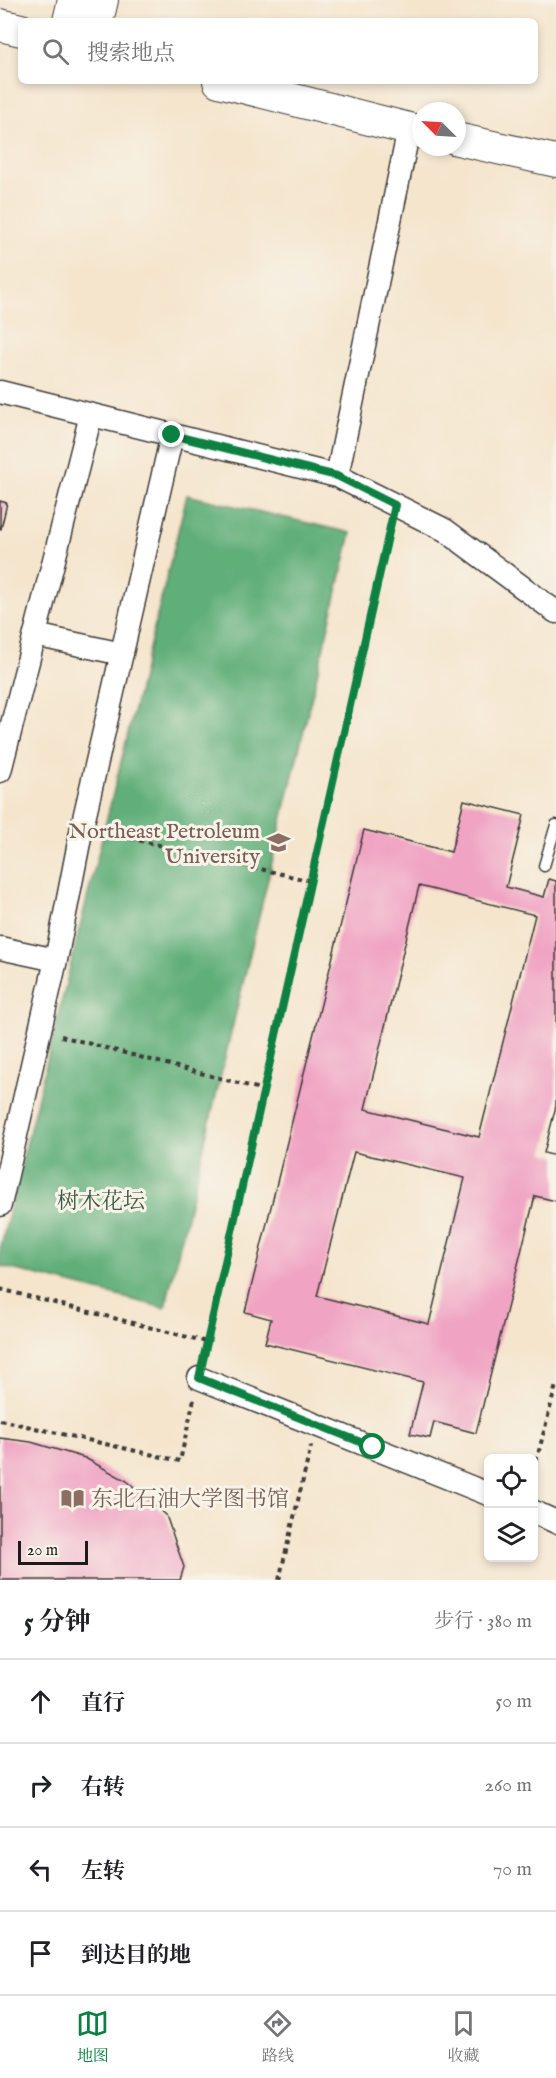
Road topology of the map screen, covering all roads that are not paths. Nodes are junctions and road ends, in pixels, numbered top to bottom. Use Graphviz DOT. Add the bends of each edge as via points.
graph roads {
  1 [pos="74,0"];
  2 [pos="102,0"];
  3 [pos="70,18"];
  4 [pos="98,18"];
  5 [pos="0,25"];
  6 [pos="18,29"];
  7 [pos="231,84"];
  8 [pos="412,129"];
  9 [pos="466,141"];
  10 [pos="412,143"];
  11 [pos="556,160"];
  12 [pos="0,392"];
  13 [pos="91,415"];
  14 [pos="172,435"];
  15 [pos="337,476"];
  16 [pos="556,612"];
  17 [pos="35,634"];
  18 [pos="122,654"];
  19 [pos="0,771"];
  20 [pos="556,825"];
  21 [pos="544,866"];
  22 [pos="0,948"];
  23 [pos="56,960"];
  24 [pos="0,1205"];
  25 [pos="199,1378"];
  26 [pos="484,1492"];
  27 [pos="538,1514"];
  28 [pos="556,1522"];
  1 -- 3 [label="main road"];
  2 -- 4 [label="main road"];
  5 -- 6 [label="main road"];
  7 -- 8 [label="main road"];
  9 -- 11 [label="main road"];
  10 -- 15 [label="street"];
  12 -- 13 [label="street"];
  13 -- 14 [label="street"];
  13 -- 17 [label="street"];
  14 -- 15 [label="street"];
  14 -- 18 [label="street"];
  15 -- 16 [label="street" via="445,530"];
  17 -- 18 [label="street"];
  17 -- 19 [label="street"];
  18 -- 23 [label="street"];
  20 -- 21 [label="lane"];
  22 -- 23 [label="street"];
  23 -- 24 [label="street"];
  25 -- 26 [label="street"];
  27 -- 28 [label="street"];
}
